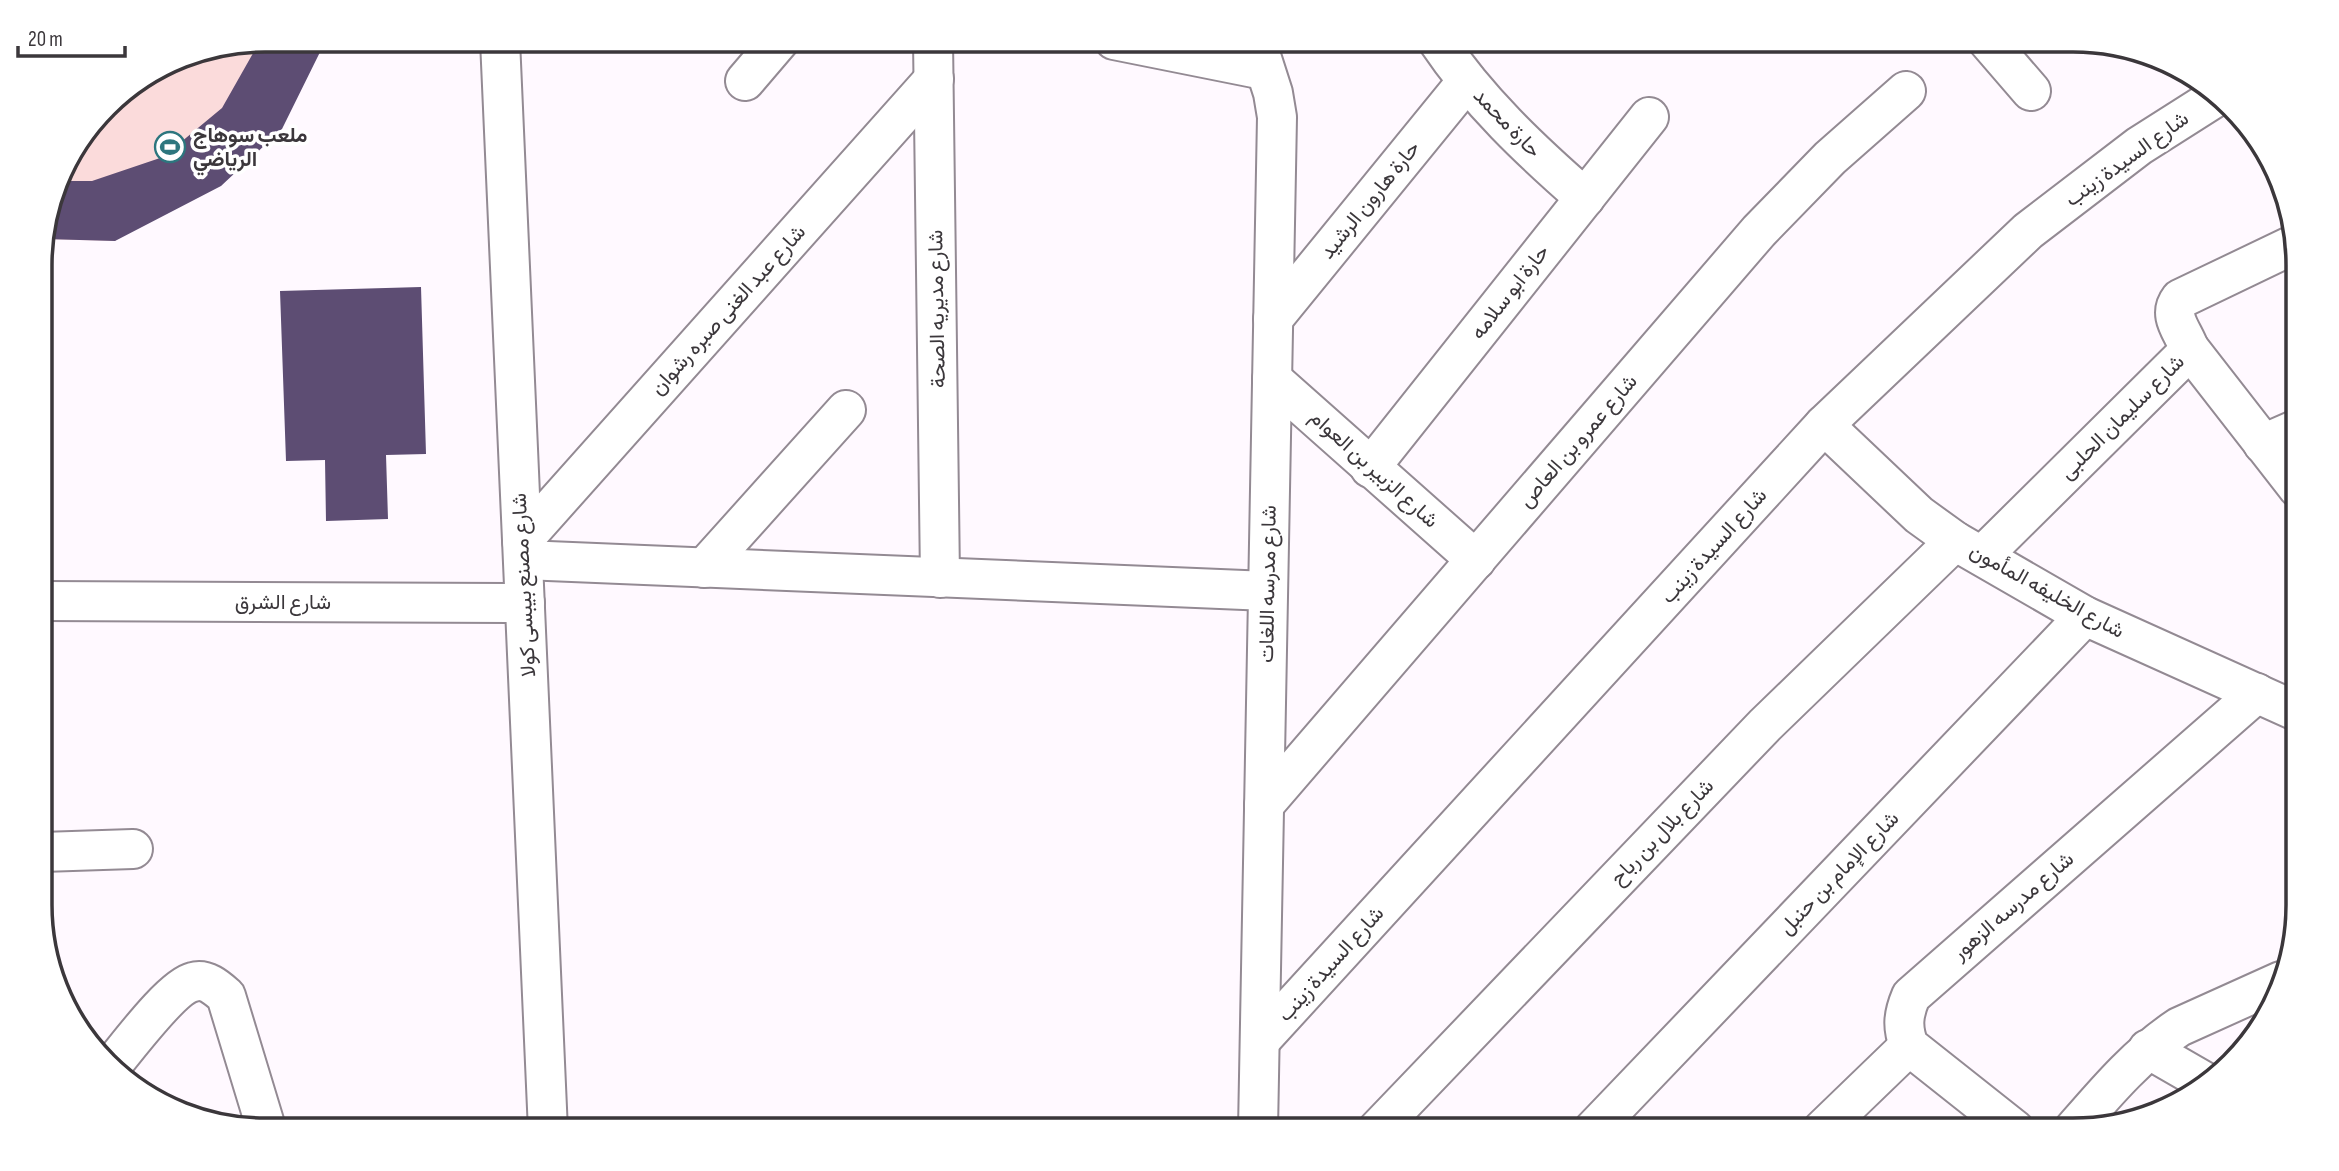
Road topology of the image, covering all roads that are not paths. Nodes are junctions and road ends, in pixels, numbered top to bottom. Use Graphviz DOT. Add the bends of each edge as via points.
graph roads {
  1 [pos="1235,52"];
  2 [pos="1446,52"];
  3 [pos="1997,52"];
  4 [pos="501,53"];
  5 [pos="769,53"];
  6 [pos="933,53"];
  7 [pos="1260,55"];
  8 [pos="934,79"];
  9 [pos="745,81"];
  10 [pos="1467,81"];
  11 [pos="1906,91"];
  12 [pos="2031,91"];
  13 [pos="2209,101"];
  14 [pos="1649,117"];
  15 [pos="1585,198"];
  16 [pos="2285,249"];
  17 [pos="1273,319"];
  18 [pos="2189,348"];
  19 [pos="1272,379"];
  20 [pos="846,410"];
  21 [pos="1824,425"];
  22 [pos="2286,434"];
  23 [pos="2263,444"];
  24 [pos="1370,468"];
  25 [pos="2286,473"];
  26 [pos="1968,548"];
  27 [pos="523,551"];
  28 [pos="1476,559"];
  29 [pos="704,568"];
  30 [pos="940,578"];
  31 [pos="1268,591"];
  32 [pos="52,601"];
  33 [pos="525,603"];
  34 [pos="2085,616"];
  35 [pos="2257,693"];
  36 [pos="2286,706"];
  37 [pos="1264,806"];
  38 [pos="133,849"];
  39 [pos="52,855"];
  40 [pos="2270,986"];
  41 [pos="1260,1041"];
  42 [pos="1909,1046"];
  43 [pos="2148,1049"];
  44 [pos="118,1059"];
  45 [pos="2198,1078"];
  46 [pos="263,1118"];
  47 [pos="547,1118"];
  48 [pos="1258,1118"];
  49 [pos="1388,1118"];
  50 [pos="1604,1118"];
  51 [pos="1834,1118"];
  52 [pos="2000,1118"];
  53 [pos="2083,1118"];
  1 -- 7 [label="street"];
  2 -- 10 [label="street, حارة محمد"];
  3 -- 12 [label="street"];
  4 -- 27 [label="street, شارع مصنع بيبسى كولا"];
  5 -- 9 [label="street"];
  6 -- 8 [label="street, شارع مديريه الصحة"];
  7 -- 17 [label="street, شارع مدرسه اللغات" via="1277,117"];
  8 -- 27 [label="street, شارع عبد الغنى صبره رشوان"];
  8 -- 30 [label="street, شارع مديريه الصحة"];
  10 -- 15 [label="street, حارة محمد" via="1522,142"];
  10 -- 17 [label="street, حارة هارون الرشيد"];
  11 -- 28 [label="street, شارع عمرو بن العاص" via="1830,158 1759,232"];
  13 -- 21 [label="street, شارع السيدة زينب" via="2138,146 2028,231"];
  14 -- 15 [label="street, حارة ابو سلامه"];
  15 -- 24 [label="street, حارة ابو سلامه"];
  16 -- 18 [label="street, شارع سليمان الحلبى" via="2180,299 2174,313"];
  17 -- 19 [label="street, شارع مدرسه اللغات"];
  18 -- 23 [label="street"];
  18 -- 26 [label="street, شارع سليمان الحلبى" via="2183,359"];
  19 -- 24 [label="street, شارع الزبير بن العوام"];
  19 -- 31 [label="street, شارع مدرسه اللغات"];
  20 -- 29 [label="street"];
  21 -- 26 [label="street, شارع الخليفه المأمون" via="1919,515"];
  21 -- 41 [label="street, شارع السيدة زينب"];
  22 -- 23 [label="street"];
  23 -- 25 [label="street"];
  24 -- 28 [label="street, شارع الزبير بن العوام"];
  26 -- 34 [label="street, شارع الخليفه المأمون"];
  26 -- 49 [label="street, شارع بلال بن رباح" via="1765,725"];
  27 -- 29 [label="street"];
  27 -- 33 [label="street, شارع مصنع بيبسى كولا"];
  28 -- 37 [label="street, شارع عمرو بن العاص"];
  29 -- 30 [label="street"];
  30 -- 31 [label="street"];
  31 -- 37 [label="street, شارع مدرسه اللغات"];
  32 -- 33 [label="street, شارع الشرق"];
  33 -- 47 [label="street, شارع مصنع بيبسى كولا"];
  34 -- 35 [label="street, شارع الخليفه المأمون"];
  34 -- 50 [label="street, شارع الإمام بن حنبل"];
  35 -- 36 [label="street, شارع الخليفه المأمون"];
  35 -- 42 [label="street, شارع مدرسه الزهور" via="1911,996 1903,1030"];
  37 -- 41 [label="street, شارع مدرسه اللغات"];
  38 -- 39 [label="street"];
  40 -- 43 [label="street" via="2179,1027"];
  41 -- 48 [label="street, شارع مدرسه اللغات"];
  42 -- 51 [label="street"];
  42 -- 52 [label="street"];
  43 -- 45 [label="street"];
  43 -- 53 [label="street"];
  44 -- 46 [label="street" via="177,990 194,981 212,984 226,996"];
}
